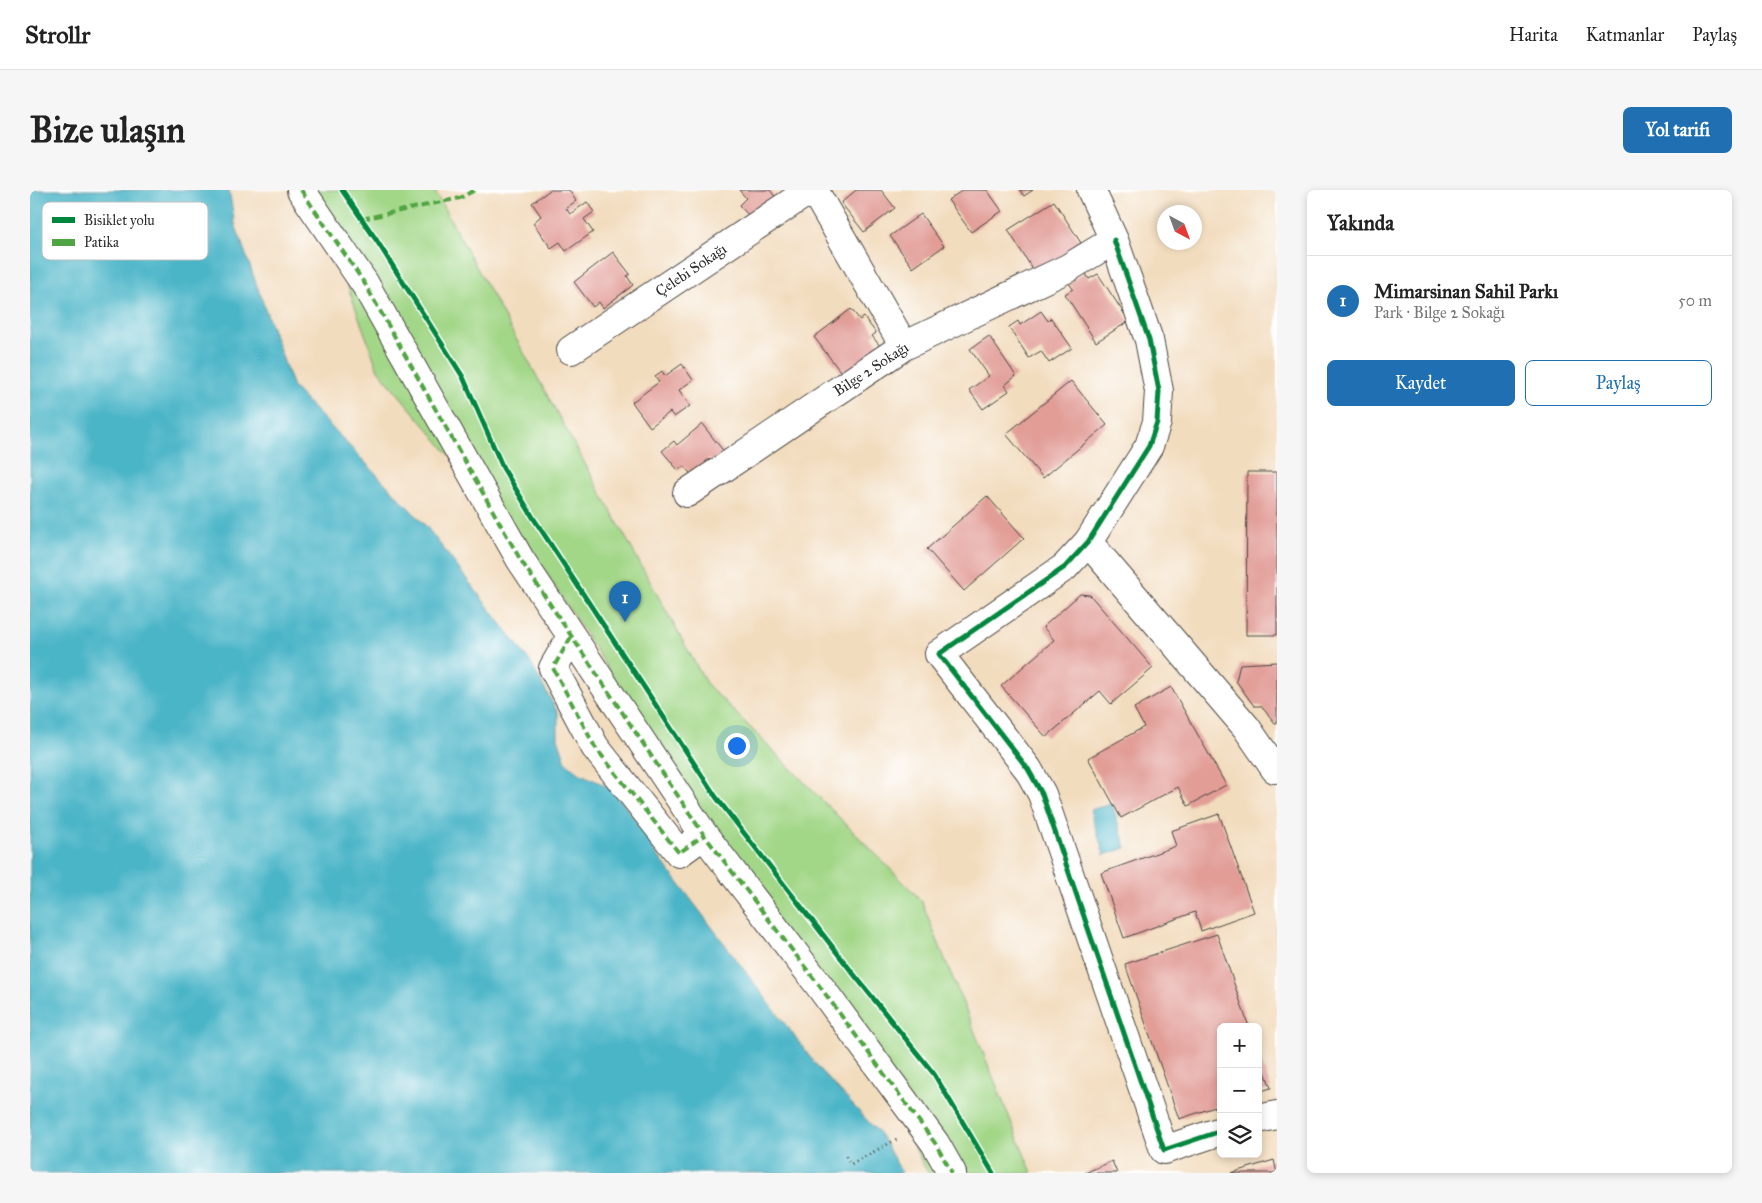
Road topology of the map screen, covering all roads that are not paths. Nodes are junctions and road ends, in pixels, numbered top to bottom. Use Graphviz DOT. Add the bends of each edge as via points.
graph roads {
  1 [pos="301,190"];
  2 [pos="810,190"];
  3 [pos="814,190"];
  4 [pos="1091,190"];
  5 [pos="1114,240"];
  6 [pos="904,346"];
  7 [pos="572,350"];
  8 [pos="687,493"];
  9 [pos="1088,542"];
  10 [pos="572,637"];
  11 [pos="1276,775"];
  12 [pos="704,835"];
  13 [pos="1277,1115"];
  14 [pos="1262,1118"];
  15 [pos="1217,1132"];
  16 [pos="952,1173"];
  1 -- 10 [label="street" via="365,284 520,559"];
  2 -- 7 [label="street, Çelebi Sokağı"];
  3 -- 6 [label="street"];
  4 -- 5 [label="street"];
  5 -- 6 [label="street, Bilge 2 Sokağı" via="1068,268"];
  5 -- 9 [label="street" via="1149,340 1159,407 1149,446"];
  6 -- 8 [label="street, Bilge 2 Sokağı"];
  9 -- 11 [label="street" via="1246,727"];
  9 -- 15 [label="street" via="1065,567 939,654 1028,769 1042,794 1164,1150"];
  10 -- 12 [label="street"];
  10 -- 12 [label="street" via="552,668 595,748 679,854"];
  12 -- 16 [label="street" via="935,1143"];
  13 -- 14 [label="street"];
}
